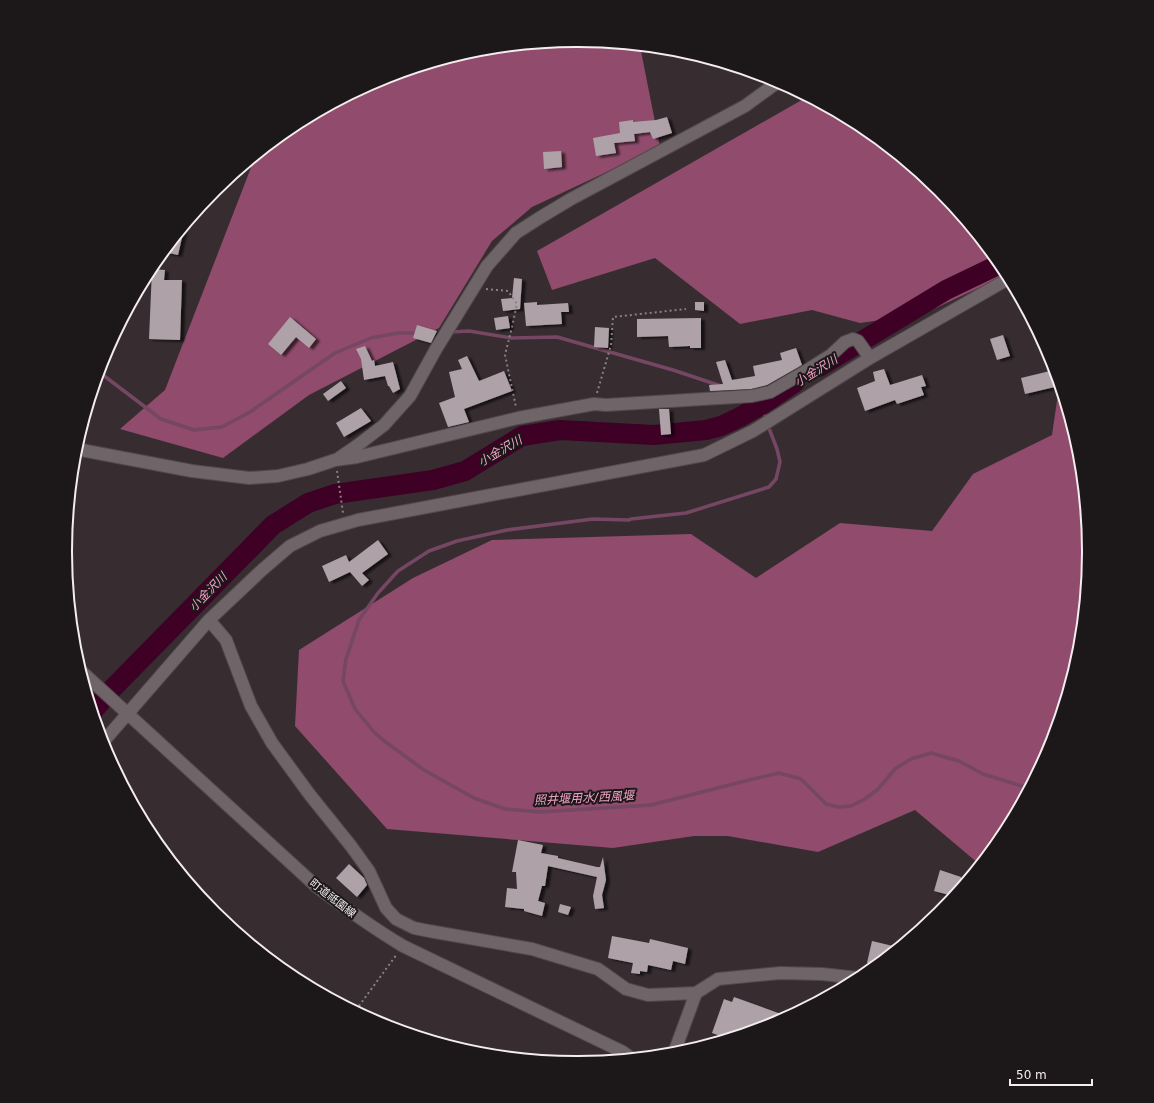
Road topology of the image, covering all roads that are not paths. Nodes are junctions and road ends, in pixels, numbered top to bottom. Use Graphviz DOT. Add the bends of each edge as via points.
graph roads {
  1 [pos="772,86"];
  2 [pos="1003,282"];
  3 [pos="870,358"];
  4 [pos="83,450"];
  5 [pos="335,460"];
  6 [pos="209,620"];
  7 [pos="89,678"];
  8 [pos="127,713"];
  9 [pos="108,736"];
  10 [pos="847,977"];
  11 [pos="696,993"];
  12 [pos="677,1046"];
  13 [pos="626,1054"];
  1 -- 5 [label="street" via="745,106 577,195 516,233 487,266 410,396 384,425"];
  2 -- 3 [label="street"];
  3 -- 5 [label="street" via="858,341 853,339 770,392 752,396 594,404 518,418"];
  3 -- 6 [label="street" via="752,431 704,455 358,520 320,531 290,546"];
  4 -- 5 [label="street" via="249,478 278,476"];
  6 -- 8 [label="street"];
  6 -- 11 [label="street" via="226,640 251,706 272,743 369,871 386,908 396,919 414,928 532,949 598,969 626,989 648,995"];
  7 -- 8 [label="street, 町道祗園線"];
  8 -- 9 [label="street"];
  8 -- 13 [label="street, 町道祗園線" via="317,887 355,915 403,946"];
  10 -- 11 [label="street" via="773,974 718,979"];
  11 -- 12 [label="street"];
}
